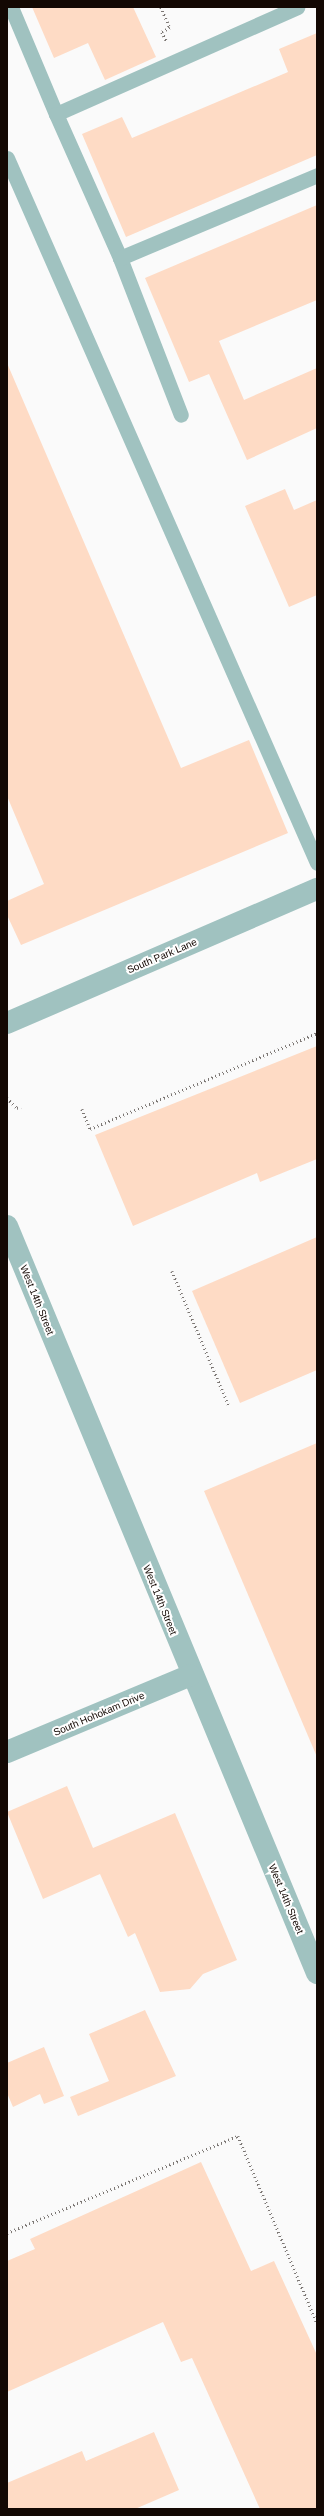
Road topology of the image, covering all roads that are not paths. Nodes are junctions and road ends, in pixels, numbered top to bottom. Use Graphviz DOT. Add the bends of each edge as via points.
graph roads {
  1 [pos="11,7"];
  2 [pos="297,7"];
  3 [pos="56,114"];
  4 [pos="7,158"];
  5 [pos="317,175"];
  6 [pos="120,258"];
  7 [pos="181,415"];
  8 [pos="317,863"];
  9 [pos="317,888"];
  10 [pos="7,1023"];
  11 [pos="7,1226"];
  12 [pos="191,1675"];
  13 [pos="7,1752"];
  14 [pos="317,1973"];
  1 -- 3 [label="lane"];
  2 -- 3 [label="lane"];
  3 -- 6 [label="lane"];
  4 -- 8 [label="lane"];
  5 -- 6 [label="lane"];
  6 -- 7 [label="lane"];
  9 -- 10 [label="street, South Park Lane"];
  11 -- 12 [label="street, West 14th Street"];
  12 -- 13 [label="street, South Hohokam Drive"];
  12 -- 14 [label="street, West 14th Street"];
}
